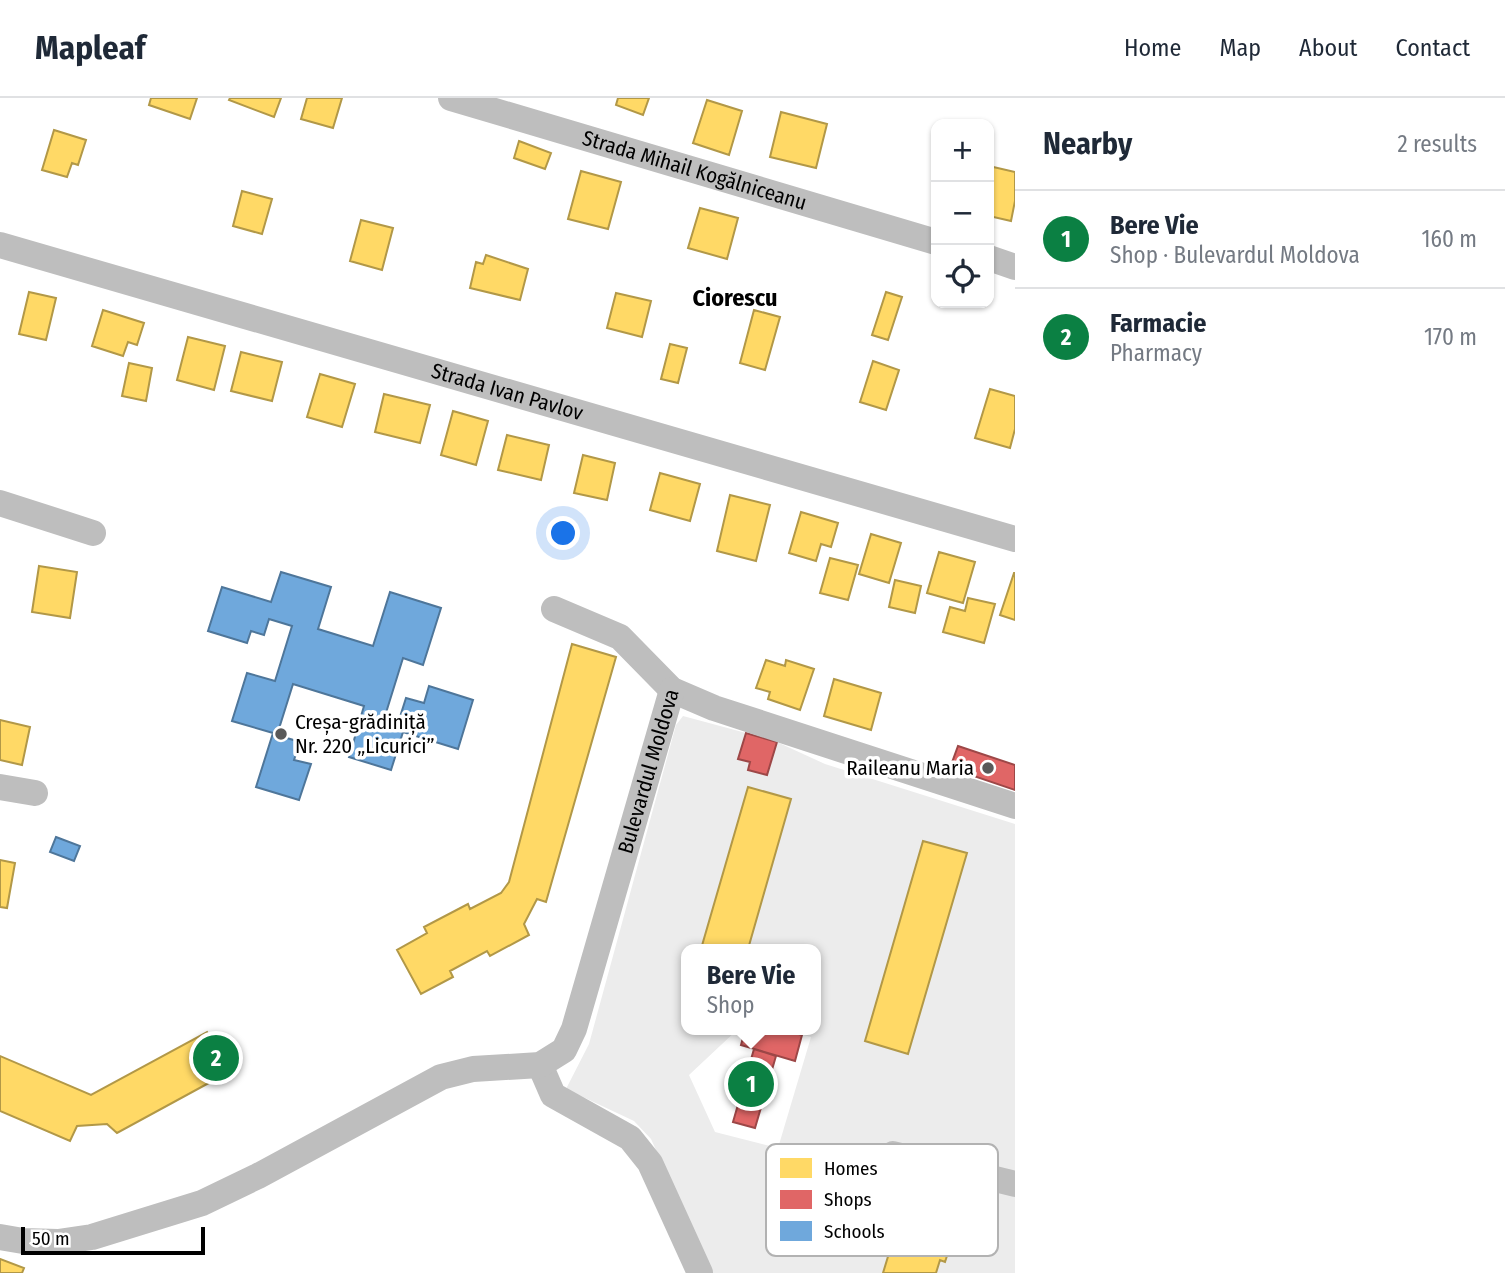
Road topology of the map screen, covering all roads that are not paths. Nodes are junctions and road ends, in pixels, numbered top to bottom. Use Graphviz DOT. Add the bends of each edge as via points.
graph roads {
  1 [pos="451,98"];
  2 [pos="931,241"];
  3 [pos="0,245"];
  4 [pos="994,260"];
  5 [pos="1015,267"];
  6 [pos="0,503"];
  7 [pos="93,533"];
  8 [pos="1015,539"];
  9 [pos="554,609"];
  10 [pos="672,690"];
  11 [pos="0,788"];
  12 [pos="36,793"];
  13 [pos="1015,806"];
  14 [pos="540,1065"];
  15 [pos="998,1180"];
  16 [pos="1015,1184"];
  17 [pos="0,1237"];
  18 [pos="700,1273"];
  1 -- 2 [label="street, Strada Mihail Kogălniceanu"];
  3 -- 8 [label="street, Strada Ivan Pavlov"];
  4 -- 5 [label="street"];
  6 -- 7 [label="street"];
  9 -- 10 [label="street" via="620,637"];
  10 -- 13 [label="street, Bulevardul Moldova" via="744,719"];
  10 -- 14 [label="street, Bulevardul Moldova" via="574,1029 564,1050"];
  11 -- 12 [label="street"];
  14 -- 17 [label="street" via="472,1069 440,1077 202,1203 92,1237 58,1242"];
  14 -- 18 [label="street" via="553,1095 630,1138 650,1163"];
  15 -- 16 [label="street"];
}
